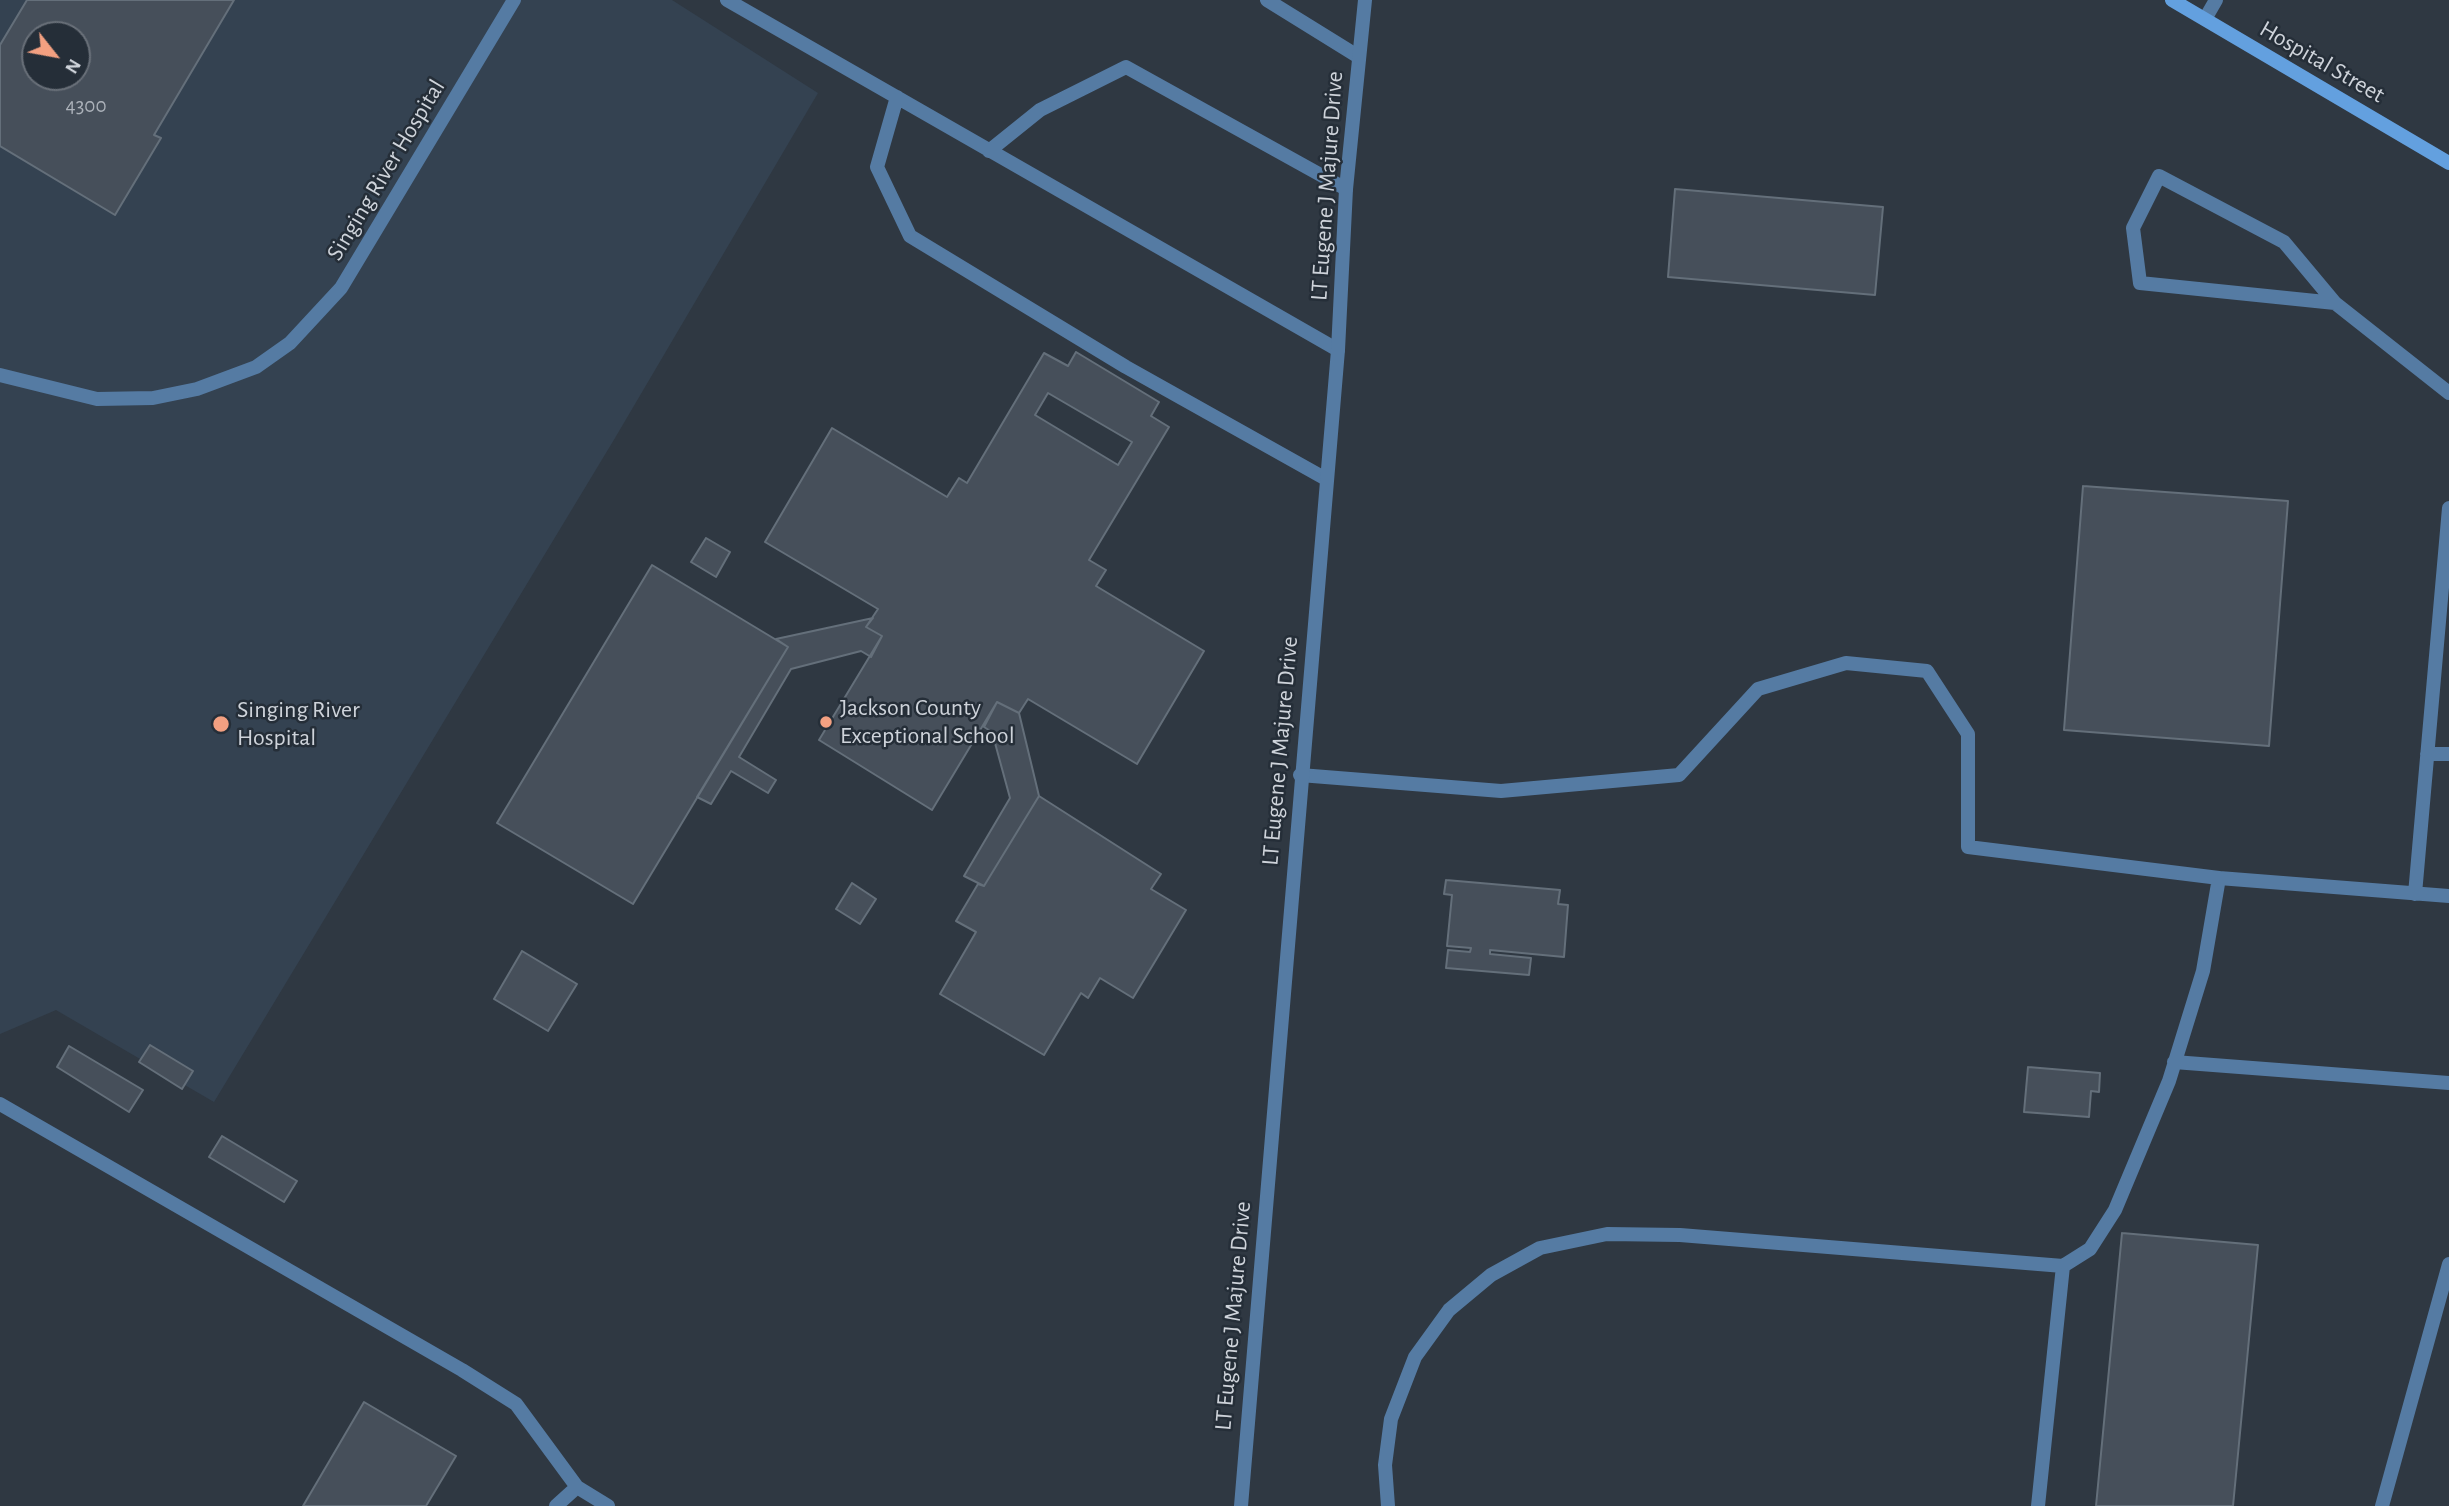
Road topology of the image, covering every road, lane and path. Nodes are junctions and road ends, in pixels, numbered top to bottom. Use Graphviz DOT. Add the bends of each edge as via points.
graph roads {
  1 [pos="514,0"];
  2 [pos="727,0"];
  3 [pos="1266,0"];
  4 [pos="1365,0"];
  5 [pos="2172,0"];
  6 [pos="2216,0"];
  7 [pos="2204,19"];
  8 [pos="1359,57"];
  9 [pos="897,97"];
  10 [pos="989,151"];
  11 [pos="2449,163"];
  12 [pos="1346,189"];
  13 [pos="2335,303"];
  14 [pos="1338,350"];
  15 [pos="0,375"];
  16 [pos="2449,393"];
  17 [pos="1326,479"];
  18 [pos="2449,508"];
  19 [pos="2427,754"];
  20 [pos="2449,754"];
  21 [pos="1300,775"];
  22 [pos="2219,878"];
  23 [pos="2415,894"];
  24 [pos="2449,896"];
  25 [pos="2174,1062"];
  26 [pos="2449,1083"];
  27 [pos="0,1104"];
  28 [pos="2449,1264"];
  29 [pos="2063,1266"];
  30 [pos="577,1487"];
  31 [pos="556,1506"];
  32 [pos="608,1506"];
  33 [pos="1241,1506"];
  34 [pos="1388,1506"];
  35 [pos="2038,1506"];
  36 [pos="2382,1506"];
  1 -- 15 [label="street, Singing River Hospital" via="341,288 290,343 256,367 197,389 153,398 97,399"];
  2 -- 9 [label="street"];
  3 -- 8 [label="street"];
  4 -- 8 [label="street, LT Eugene J Majure Drive"];
  5 -- 7 [label="street, Hospital Street"];
  6 -- 7 [label="street"];
  7 -- 11 [label="street, Hospital Street"];
  8 -- 12 [label="street, LT Eugene J Majure Drive"];
  9 -- 10 [label="street"];
  9 -- 17 [label="street" via="877,167 910,236 1126,368"];
  10 -- 12 [label="street" via="1040,110 1126,67"];
  10 -- 14 [label="street"];
  12 -- 14 [label="street, LT Eugene J Majure Drive"];
  13 -- 13 [label="street" via="2140,283 2133,228 2159,176 2284,242"];
  13 -- 16 [label="street"];
  14 -- 17 [label="street, LT Eugene J Majure Drive"];
  17 -- 21 [label="street, LT Eugene J Majure Drive"];
  18 -- 19 [label="street"];
  19 -- 20 [label="street"];
  19 -- 23 [label="street"];
  21 -- 22 [label="street" via="1501,791 1679,775 1758,689 1846,663 1927,671 1968,734 1968,847"];
  21 -- 33 [label="street, LT Eugene J Majure Drive"];
  22 -- 23 [label="street"];
  22 -- 25 [label="street" via="2203,971"];
  23 -- 24 [label="street"];
  25 -- 26 [label="street"];
  25 -- 29 [label="street" via="2115,1210 2090,1249"];
  27 -- 30 [label="street" via="516,1404"];
  28 -- 36 [label="street"];
  29 -- 34 [label="street" via="1680,1235 1607,1234 1541,1248 1491,1275 1449,1310 1415,1357 1391,1419 1385,1465"];
  29 -- 35 [label="street"];
  30 -- 31 [label="street"];
  30 -- 32 [label="street"];
}
